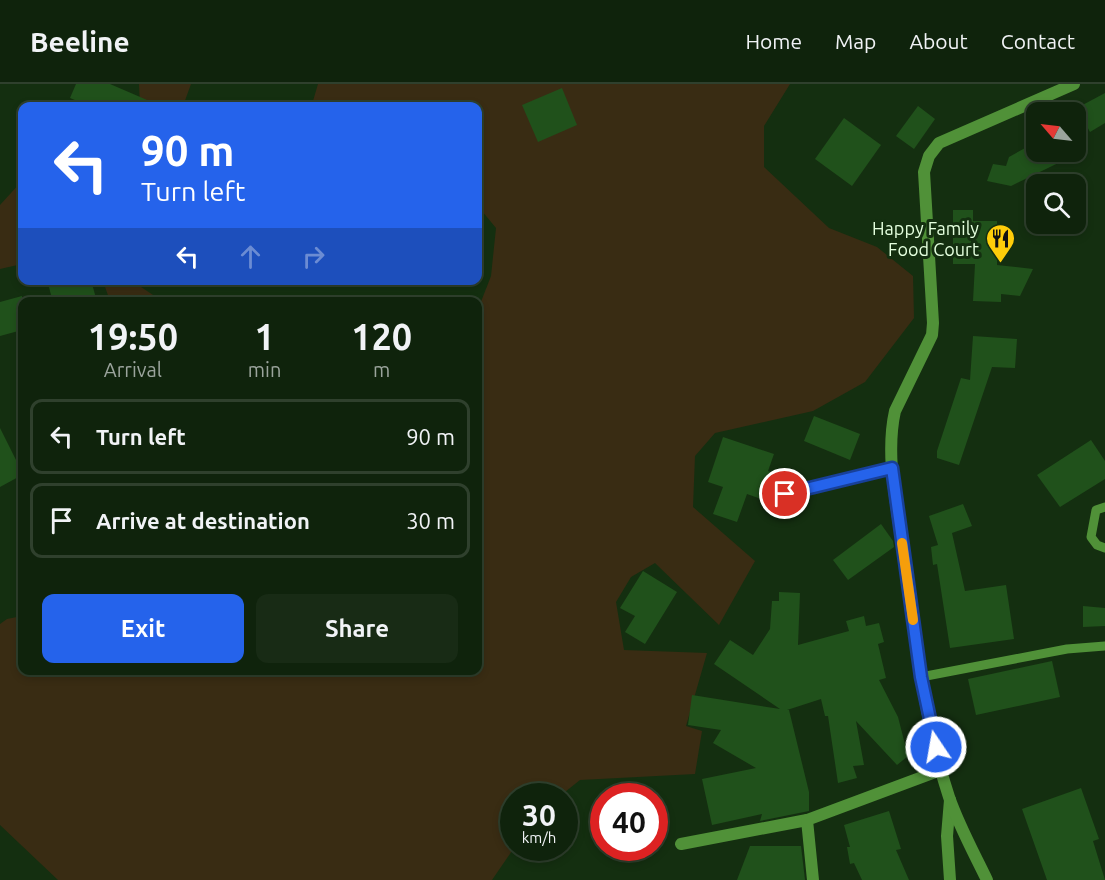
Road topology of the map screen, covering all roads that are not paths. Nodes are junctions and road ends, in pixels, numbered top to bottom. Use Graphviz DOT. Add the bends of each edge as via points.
graph roads {
  1 [pos="1074,84"];
  2 [pos="892,468"];
  3 [pos="785,494"];
  4 [pos="1105,507"];
  5 [pos="1105,548"];
  6 [pos="1105,646"];
  7 [pos="921,677"];
  8 [pos="941,770"];
  9 [pos="950,800"];
  10 [pos="807,820"];
  11 [pos="681,844"];
  12 [pos="813,880"];
  13 [pos="950,880"];
  14 [pos="987,880"];
  1 -- 2 [label="street" via="939,143 928,156 924,172 932,335 895,411"];
  2 -- 3 [label="lane"];
  2 -- 7 [label="street"];
  4 -- 5 [label="lane" via="1096,510 1091,537"];
  6 -- 7 [label="lane" via="1067,649"];
  7 -- 8 [label="street"];
  8 -- 9 [label="street"];
  8 -- 10 [label="street"];
  9 -- 13 [label="street"];
  9 -- 14 [label="street"];
  10 -- 11 [label="street"];
  10 -- 12 [label="street"];
}
